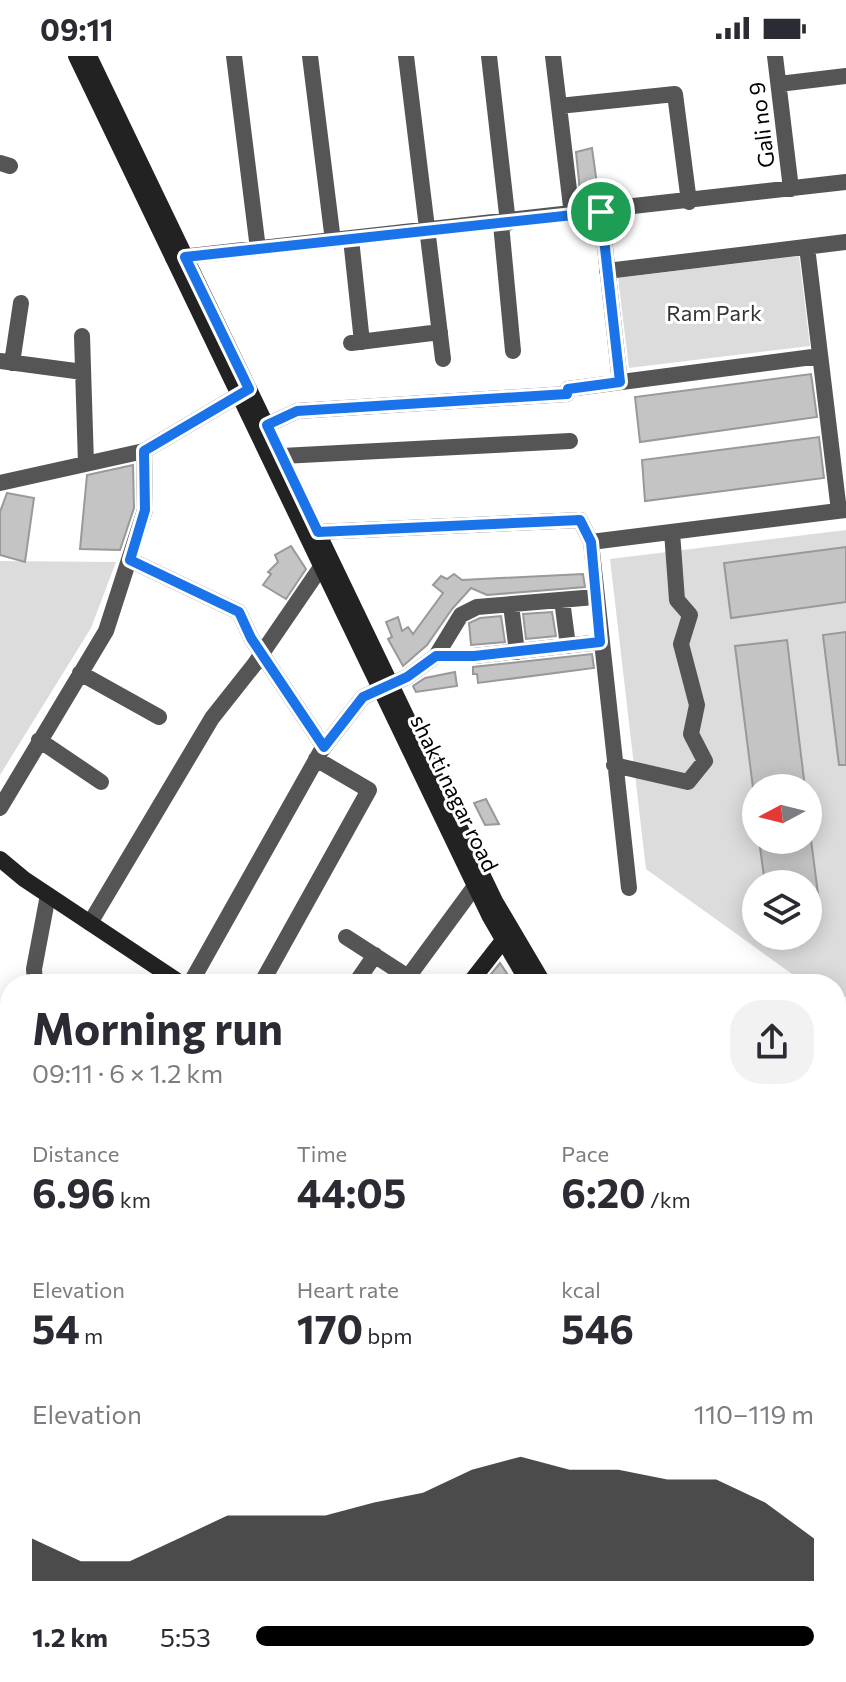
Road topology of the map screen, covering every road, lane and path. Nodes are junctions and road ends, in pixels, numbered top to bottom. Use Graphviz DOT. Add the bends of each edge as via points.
graph roads {
  1 [pos="76,56"];
  2 [pos="89,56"];
  3 [pos="234,56"];
  4 [pos="310,56"];
  5 [pos="406,56"];
  6 [pos="489,56"];
  7 [pos="553,56"];
  8 [pos="775,56"];
  9 [pos="846,76"];
  10 [pos="779,84"];
  11 [pos="559,106"];
  12 [pos="846,182"];
  13 [pos="791,189"];
  14 [pos="689,202"];
  15 [pos="601,212"];
  16 [pos="572,215"];
  17 [pos="504,223"];
  18 [pos="429,231"];
  19 [pos="351,239"];
  20 [pos="333,241"];
  21 [pos="846,242"];
  22 [pos="807,247"];
  23 [pos="258,249"];
  24 [pos="179,258"];
  25 [pos="607,271"];
  26 [pos="21,303"];
  27 [pos="440,332"];
  28 [pos="82,336"];
  29 [pos="513,351"];
  30 [pos="820,356"];
  31 [pos="443,359"];
  32 [pos="6,362"];
  33 [pos="83,372"];
  34 [pos="620,382"];
  35 [pos="244,392"];
  36 [pos="267,425"];
  37 [pos="570,441"];
  38 [pos="144,451"];
  39 [pos="282,456"];
  40 [pos="86,464"];
  41 [pos="0,483"];
  42 [pos="842,510"];
  43 [pos="318,532"];
  44 [pos="672,532"];
  45 [pos="591,542"];
  46 [pos="130,560"];
  47 [pos="321,567"];
  48 [pos="595,597"];
  49 [pos="562,600"];
  50 [pos="511,605"];
  51 [pos="600,642"];
  52 [pos="568,646"];
  53 [pos="517,652"];
  54 [pos="263,653"];
  55 [pos="436,656"];
  56 [pos="80,673"];
  57 [pos="386,688"];
  58 [pos="159,717"];
  59 [pos="39,740"];
  60 [pos="320,753"];
  61 [pos="614,765"];
  62 [pos="101,782"];
  63 [pos="0,808"];
  64 [pos="0,859"];
  65 [pos="475,886"];
  66 [pos="629,888"];
  67 [pos="48,895"];
  68 [pos="90,923"];
  69 [pos="507,935"];
  70 [pos="346,937"];
  71 [pos="375,955"];
  72 [pos="34,974"];
  73 [pos="167,974"];
  74 [pos="196,974"];
  75 [pos="267,974"];
  76 [pos="362,974"];
  77 [pos="404,974"];
  78 [pos="410,974"];
  79 [pos="477,974"];
  80 [pos="525,974"];
  81 [pos="536,974"];
  1 -- 24 [label="main road, shakti nagar road"];
  2 -- 24 [label="main road"];
  3 -- 23 [label="street"];
  4 -- 20 [label="street"];
  5 -- 18 [label="street"];
  6 -- 17 [label="street"];
  7 -- 11 [label="street"];
  8 -- 10 [label="street, Gali no 9"];
  9 -- 10 [label="street"];
  10 -- 13 [label="street, Gali no 9"];
  11 -- 14 [label="street" via="675,94"];
  11 -- 16 [label="street"];
  12 -- 13 [label="street"];
  13 -- 14 [label="street"];
  14 -- 15 [label="street"];
  15 -- 16 [label="street"];
  15 -- 25 [label="street"];
  16 -- 17 [label="street"];
  17 -- 18 [label="street"];
  17 -- 29 [label="street"];
  18 -- 19 [label="street"];
  18 -- 27 [label="street"];
  19 -- 20 [label="street"];
  19 -- 27 [label="street" via="356,342"];
  20 -- 23 [label="street"];
  21 -- 22 [label="street"];
  22 -- 25 [label="street"];
  22 -- 30 [label="street"];
  23 -- 24 [label="street"];
  24 -- 35 [label="main road, shakti nagar road"];
  25 -- 34 [label="street"];
  26 -- 32 [label="street"];
  27 -- 31 [label="street"];
  28 -- 33 [label="street"];
  30 -- 34 [label="street"];
  30 -- 42 [label="street"];
  32 -- 33 [label="street"];
  33 -- 40 [label="street"];
  34 -- 36 [label="street" via="568,389 567,394 297,411"];
  35 -- 36 [label="main road"];
  35 -- 38 [label="street"];
  35 -- 47 [label="main road, shakti nagar road"];
  36 -- 39 [label="main road"];
  37 -- 39 [label="street"];
  38 -- 40 [label="street"];
  38 -- 46 [label="street" via="145,510"];
  39 -- 43 [label="main road"];
  40 -- 41 [label="street"];
  42 -- 44 [label="street"];
  43 -- 45 [label="street" via="580,520"];
  43 -- 57 [label="main road"];
  44 -- 45 [label="street"];
  44 -- 61 [label="street" via="677,600 690,615 681,644 697,705 691,734 705,761 688,782"];
  45 -- 48 [label="street"];
  46 -- 54 [label="street" via="239,612"];
  46 -- 56 [label="street" via="106,631"];
  47 -- 54 [label="street"];
  47 -- 57 [label="main road, shakti nagar road"];
  48 -- 49 [label="street"];
  48 -- 51 [label="street"];
  49 -- 50 [label="street"];
  49 -- 52 [label="street"];
  50 -- 53 [label="street"];
  50 -- 55 [label="street" via="477,607 461,615"];
  51 -- 52 [label="street"];
  51 -- 61 [label="street"];
  52 -- 53 [label="street"];
  53 -- 55 [label="street"];
  54 -- 60 [label="street"];
  54 -- 68 [label="street" via="212,718"];
  55 -- 57 [label="street"];
  56 -- 58 [label="street"];
  56 -- 59 [label="street"];
  57 -- 60 [label="street" via="363,697"];
  57 -- 65 [label="main road, shakti nagar road"];
  57 -- 69 [label="main road"];
  59 -- 62 [label="street"];
  59 -- 63 [label="street"];
  60 -- 74 [label="street"];
  60 -- 75 [label="street" via="369,790"];
  61 -- 66 [label="street"];
  64 -- 67 [label="main road"];
  65 -- 69 [label="main road, shakti nagar road"];
  65 -- 78 [label="street"];
  67 -- 68 [label="main road"];
  67 -- 72 [label="street"];
  68 -- 73 [label="main road"];
  69 -- 79 [label="main road"];
  69 -- 80 [label="main road, shakti nagar road"];
  69 -- 81 [label="main road"];
  70 -- 71 [label="street"];
  71 -- 76 [label="street"];
  71 -- 77 [label="street"];
}
